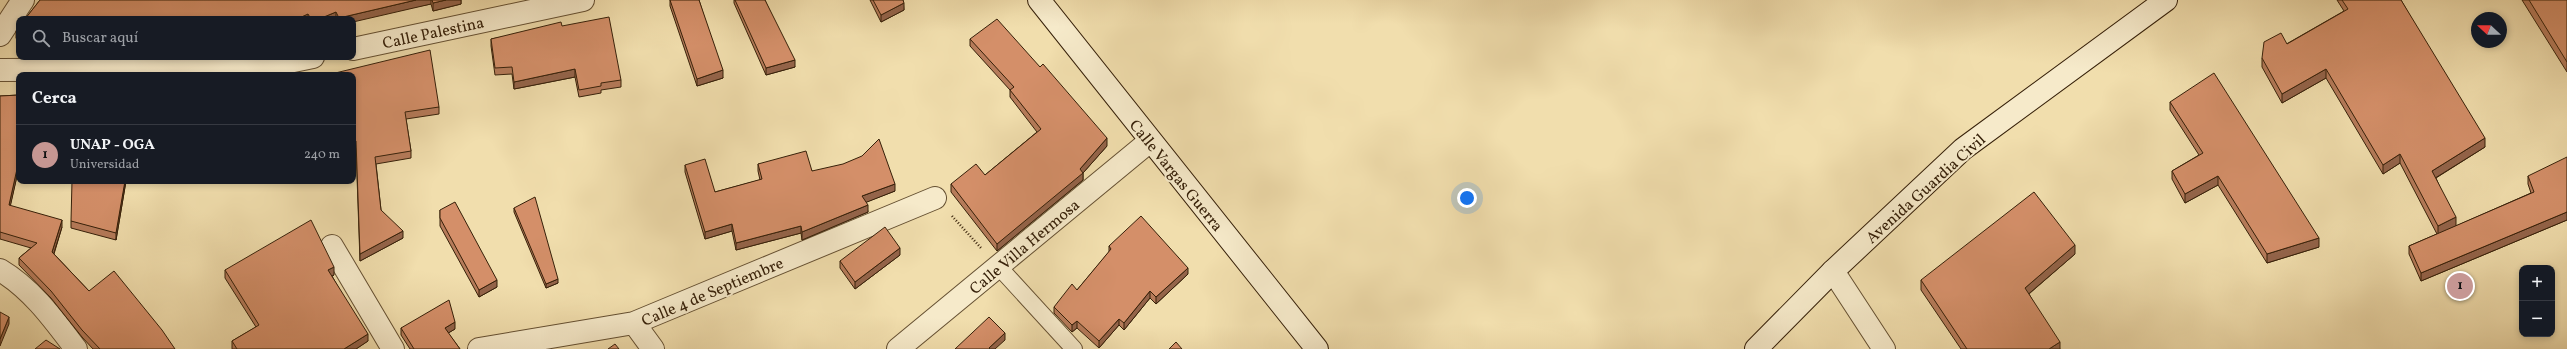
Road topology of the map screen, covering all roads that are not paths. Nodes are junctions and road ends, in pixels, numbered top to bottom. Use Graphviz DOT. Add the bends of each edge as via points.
graph roads {
  1 [pos="22,0"];
  2 [pos="583,0"];
  3 [pos="1039,0"];
  4 [pos="2166,0"];
  5 [pos="0,36"];
  6 [pos="356,47"];
  7 [pos="299,60"];
  8 [pos="0,70"];
  9 [pos="1150,142"];
  10 [pos="935,198"];
  11 [pos="332,246"];
  12 [pos="999,267"];
  13 [pos="0,270"];
  14 [pos="1834,271"];
  15 [pos="634,323"];
  16 [pos="76,349"];
  17 [pos="393,349"];
  18 [pos="479,349"];
  19 [pos="653,349"];
  20 [pos="898,349"];
  21 [pos="1074,349"];
  22 [pos="1317,349"];
  23 [pos="1756,349"];
  24 [pos="1884,349"];
  1 -- 5 [label="street"];
  2 -- 6 [label="street, Calle Palestina"];
  3 -- 9 [label="street, Calle Vargas Guerra"];
  4 -- 14 [label="street, Avenida Guardia Civil" via="1963,150"];
  7 -- 8 [label="street" via="256,69"];
  9 -- 12 [label="street, Calle Villa Hermosa"];
  9 -- 22 [label="street, Calle Vargas Guerra"];
  10 -- 15 [label="street, Calle 4 de Septiembre"];
  11 -- 17 [label="street"];
  12 -- 20 [label="street, Calle Villa Hermosa"];
  12 -- 21 [label="lane"];
  13 -- 16 [label="street" via="47,311"];
  14 -- 23 [label="street, Avenida Guardia Civil"];
  14 -- 24 [label="street"];
  15 -- 18 [label="street, Calle 4 de Septiembre"];
  15 -- 19 [label="street"];
}
